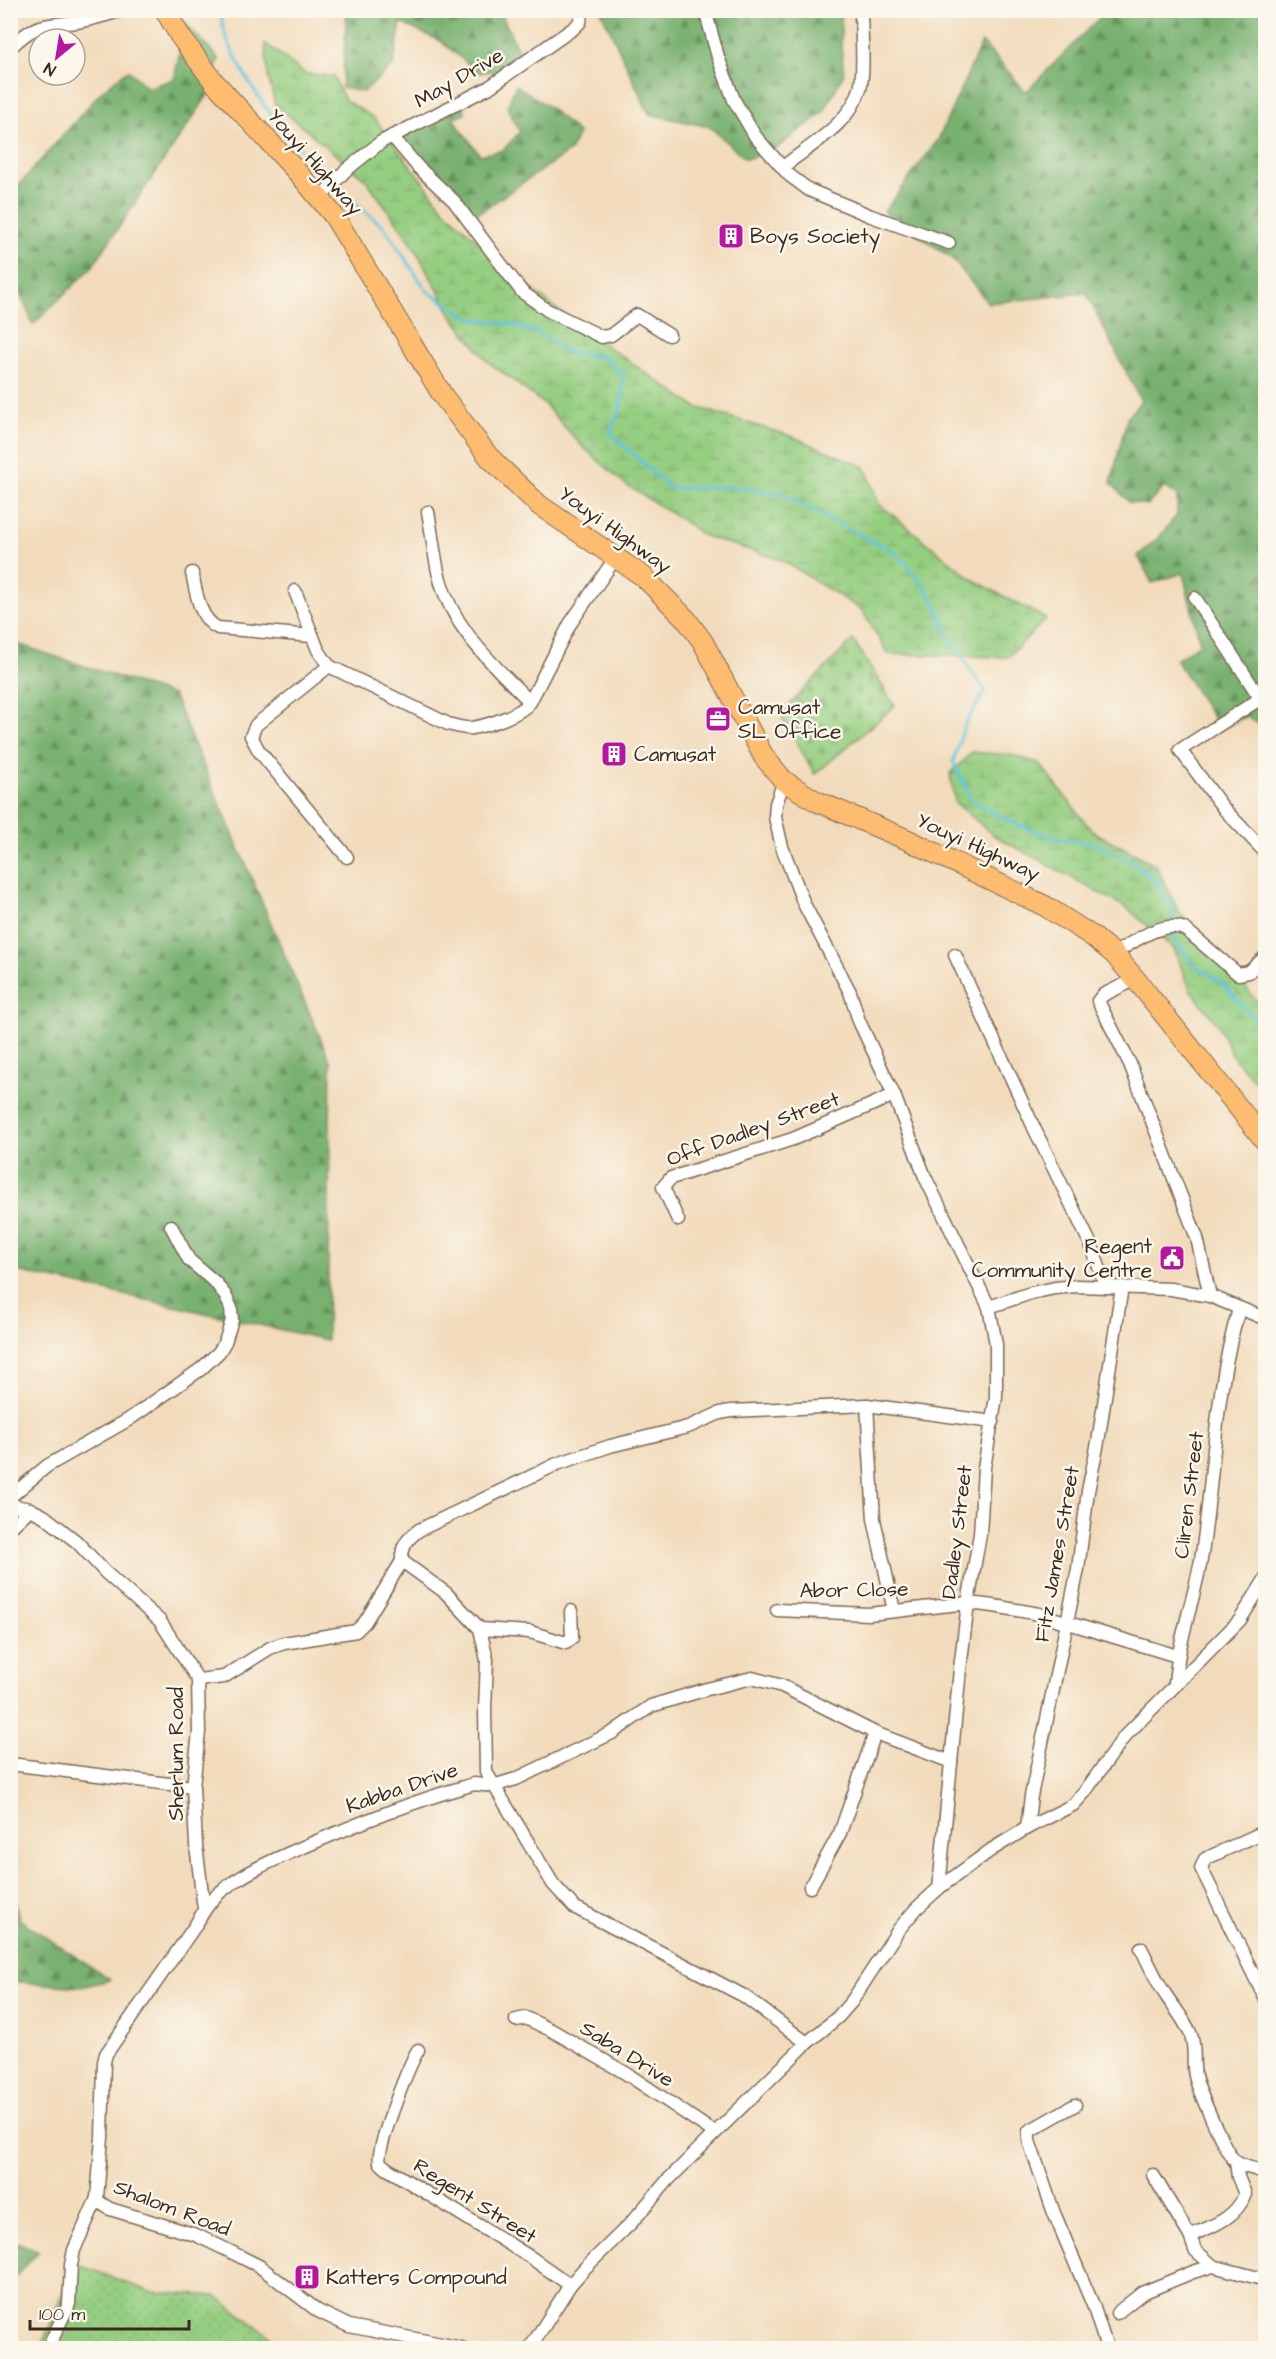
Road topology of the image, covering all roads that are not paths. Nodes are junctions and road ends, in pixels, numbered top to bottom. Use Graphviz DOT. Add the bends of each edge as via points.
graph roads {
  1 [pos="123,10"];
  2 [pos="165,10"];
  3 [pos="582,10"];
  4 [pos="705,10"];
  5 [pos="861,10"];
  6 [pos="10,48"];
  7 [pos="392,136"];
  8 [pos="783,167"];
  9 [pos="325,193"];
  10 [pos="949,243"];
  11 [pos="669,335"];
  12 [pos="428,512"];
  13 [pos="616,557"];
  14 [pos="192,573"];
  15 [pos="295,591"];
  16 [pos="1195,598"];
  17 [pos="312,636"];
  18 [pos="329,666"];
  19 [pos="1263,697"];
  20 [pos="530,702"];
  21 [pos="784,781"];
  22 [pos="1266,852"];
  23 [pos="346,857"];
  24 [pos="1114,954"];
  25 [pos="955,955"];
  26 [pos="1266,956"];
  27 [pos="1136,979"];
  28 [pos="894,1095"];
  29 [pos="1266,1142"];
  30 [pos="678,1220"];
  31 [pos="171,1226"];
  32 [pos="1106,1287"];
  33 [pos="1122,1287"];
  34 [pos="1210,1296"];
  35 [pos="989,1307"];
  36 [pos="1239,1309"];
  37 [pos="1266,1319"];
  38 [pos="867,1405"];
  39 [pos="993,1422"];
  40 [pos="10,1497"];
  41 [pos="10,1505"];
  42 [pos="30,1509"];
  43 [pos="10,1528"];
  44 [pos="402,1561"];
  45 [pos="1266,1578"];
  46 [pos="968,1603"];
  47 [pos="777,1610"];
  48 [pos="571,1611"];
  49 [pos="894,1611"];
  50 [pos="1066,1623"];
  51 [pos="480,1629"];
  52 [pos="1178,1656"];
  53 [pos="198,1680"];
  54 [pos="1175,1684"];
  55 [pos="875,1733"];
  56 [pos="951,1762"];
  57 [pos="10,1764"];
  58 [pos="493,1786"];
  59 [pos="193,1787"];
  60 [pos="1027,1828"];
  61 [pos="1266,1831"];
  62 [pos="810,1887"];
  63 [pos="939,1888"];
  64 [pos="204,1909"];
  65 [pos="1141,1948"];
  66 [pos="1266,2000"];
  67 [pos="516,2020"];
  68 [pos="807,2043"];
  69 [pos="418,2050"];
  70 [pos="1075,2105"];
  71 [pos="715,2133"];
  72 [pos="1236,2162"];
  73 [pos="1266,2174"];
  74 [pos="1153,2175"];
  75 [pos="97,2198"];
  76 [pos="1190,2236"];
  77 [pos="1213,2266"];
  78 [pos="1266,2280"];
  79 [pos="570,2285"];
  80 [pos="1117,2313"];
  81 [pos="48,2349"];
  82 [pos="462,2349"];
  83 [pos="530,2349"];
  84 [pos="1107,2349"];
  1 -- 6 [label="street" via="82,21 43,25"];
  2 -- 9 [label="main road, Youyi Highway" via="215,83"];
  3 -- 7 [label="street, May Drive" via="580,22 574,28 488,88"];
  4 -- 8 [label="street" via="734,100 754,136"];
  5 -- 8 [label="street" via="860,88 853,105 842,120"];
  7 -- 9 [label="street, May Drive" via="345,171"];
  7 -- 11 [label="street" via="454,201 504,270 534,303 602,337 611,335 637,315"];
  8 -- 10 [label="street" via="809,190"];
  9 -- 13 [label="main road, Youyi Highway" via="443,396 489,457 539,505"];
  12 -- 20 [label="street" via="439,575 453,613 481,652"];
  13 -- 20 [label="street" via="570,624"];
  13 -- 21 [label="main road, Youyi Highway" via="644,577 686,619 703,642 764,757"];
  14 -- 17 [label="street" via="210,625"];
  15 -- 17 [label="street"];
  16 -- 19 [label="street"];
  17 -- 18 [label="street"];
  18 -- 20 [label="street" via="461,728 473,728 518,713"];
  18 -- 23 [label="street" via="256,726 251,736"];
  19 -- 22 [label="street" via="1180,750 1224,809"];
  21 -- 24 [label="main road, Youyi Highway" via="816,801 1046,906"];
  21 -- 28 [label="street, Dadley Street" via="775,818 782,847 804,904 850,992"];
  24 -- 26 [label="street" via="1150,932 1177,926 1238,974 1250,972"];
  24 -- 27 [label="main road, Youyi Highway"];
  25 -- 32 [label="street" via="1092,1247"];
  27 -- 29 [label="main road, Youyi Highway"];
  27 -- 34 [label="street" via="1098,1001 1130,1064 1193,1228"];
  28 -- 30 [label="street, Off Dadley Street" via="793,1139 671,1178 663,1187"];
  28 -- 35 [label="street, Dadley Street" via="925,1177"];
  31 -- 40 [label="street" via="189,1260 225,1295 232,1320 225,1342 201,1369 128,1420 46,1466"];
  32 -- 33 [label="street"];
  32 -- 35 [label="street" via="1055,1288"];
  33 -- 34 [label="street"];
  33 -- 50 [label="street, Fitz James Street"];
  34 -- 36 [label="street"];
  35 -- 39 [label="street, Dadley Street" via="997,1364"];
  36 -- 37 [label="street"];
  36 -- 52 [label="street, Cliren Street" via="1221,1388 1199,1569"];
  38 -- 39 [label="street"];
  38 -- 44 [label="street" via="731,1411 688,1427 609,1446 557,1464 419,1530 404,1544"];
  38 -- 49 [label="street" via="874,1519"];
  39 -- 46 [label="street, Dadley Street"];
  41 -- 42 [label="street, Sherlum Road"];
  42 -- 43 [label="street"];
  42 -- 53 [label="street, Sherlum Road" via="58,1525 160,1621"];
  44 -- 51 [label="street" via="446,1593"];
  44 -- 53 [label="street" via="356,1631 284,1643 224,1677"];
  45 -- 54 [label="street" via="1240,1620"];
  46 -- 49 [label="street, Abor Close"];
  46 -- 50 [label="street, Abor Close" via="1018,1609"];
  46 -- 56 [label="street, Dadley Street"];
  47 -- 49 [label="street, Abor Close" via="842,1614"];
  48 -- 51 [label="street" via="573,1633 566,1643 530,1632"];
  50 -- 52 [label="street, Abor Close"];
  50 -- 60 [label="street, Fitz James Street"];
  51 -- 58 [label="street" via="487,1660 485,1764"];
  52 -- 54 [label="street, Cliren Street"];
  53 -- 59 [label="street, Sherlum Road" via="199,1732"];
  54 -- 60 [label="street" via="1124,1737 1073,1805"];
  55 -- 56 [label="street, Kabba Drive"];
  55 -- 58 [label="street, Kabba Drive" via="782,1686 752,1678 651,1706 591,1744"];
  55 -- 62 [label="street" via="840,1833"];
  56 -- 63 [label="street, Dadley Street"];
  57 -- 59 [label="street"];
  58 -- 64 [label="street, Kabba Drive" via="474,1784 361,1822 260,1868 219,1893"];
  58 -- 68 [label="street" via="553,1884 574,1907 744,1996"];
  59 -- 64 [label="street, Sherlum Road"];
  60 -- 63 [label="street"];
  61 -- 66 [label="street" via="1205,1859 1201,1868"];
  63 -- 68 [label="street" via="898,1929 852,2001"];
  64 -- 75 [label="street, Kabba Drive" via="106,2054"];
  65 -- 72 [label="street" via="1184,2020 1196,2049 1196,2078 1226,2148"];
  67 -- 71 [label="street, Saba Drive" via="526,2018 553,2031 627,2074"];
  68 -- 71 [label="street"];
  69 -- 79 [label="street, Regent Street" via="383,2140 380,2162"];
  70 -- 84 [label="street" via="1038,2124 1029,2131 1029,2140"];
  71 -- 79 [label="street"];
  72 -- 73 [label="street"];
  72 -- 76 [label="street" via="1245,2194 1241,2205 1223,2221"];
  74 -- 76 [label="street"];
  75 -- 81 [label="street, Kabba Drive" via="74,2250 69,2304"];
  75 -- 82 [label="street, Shalom Road" via="110,2209 196,2235 239,2256 270,2274 304,2302 349,2326"];
  76 -- 77 [label="street" via="1195,2250"];
  77 -- 78 [label="street"];
  77 -- 80 [label="street" via="1142,2293"];
  79 -- 83 [label="street"];
}
